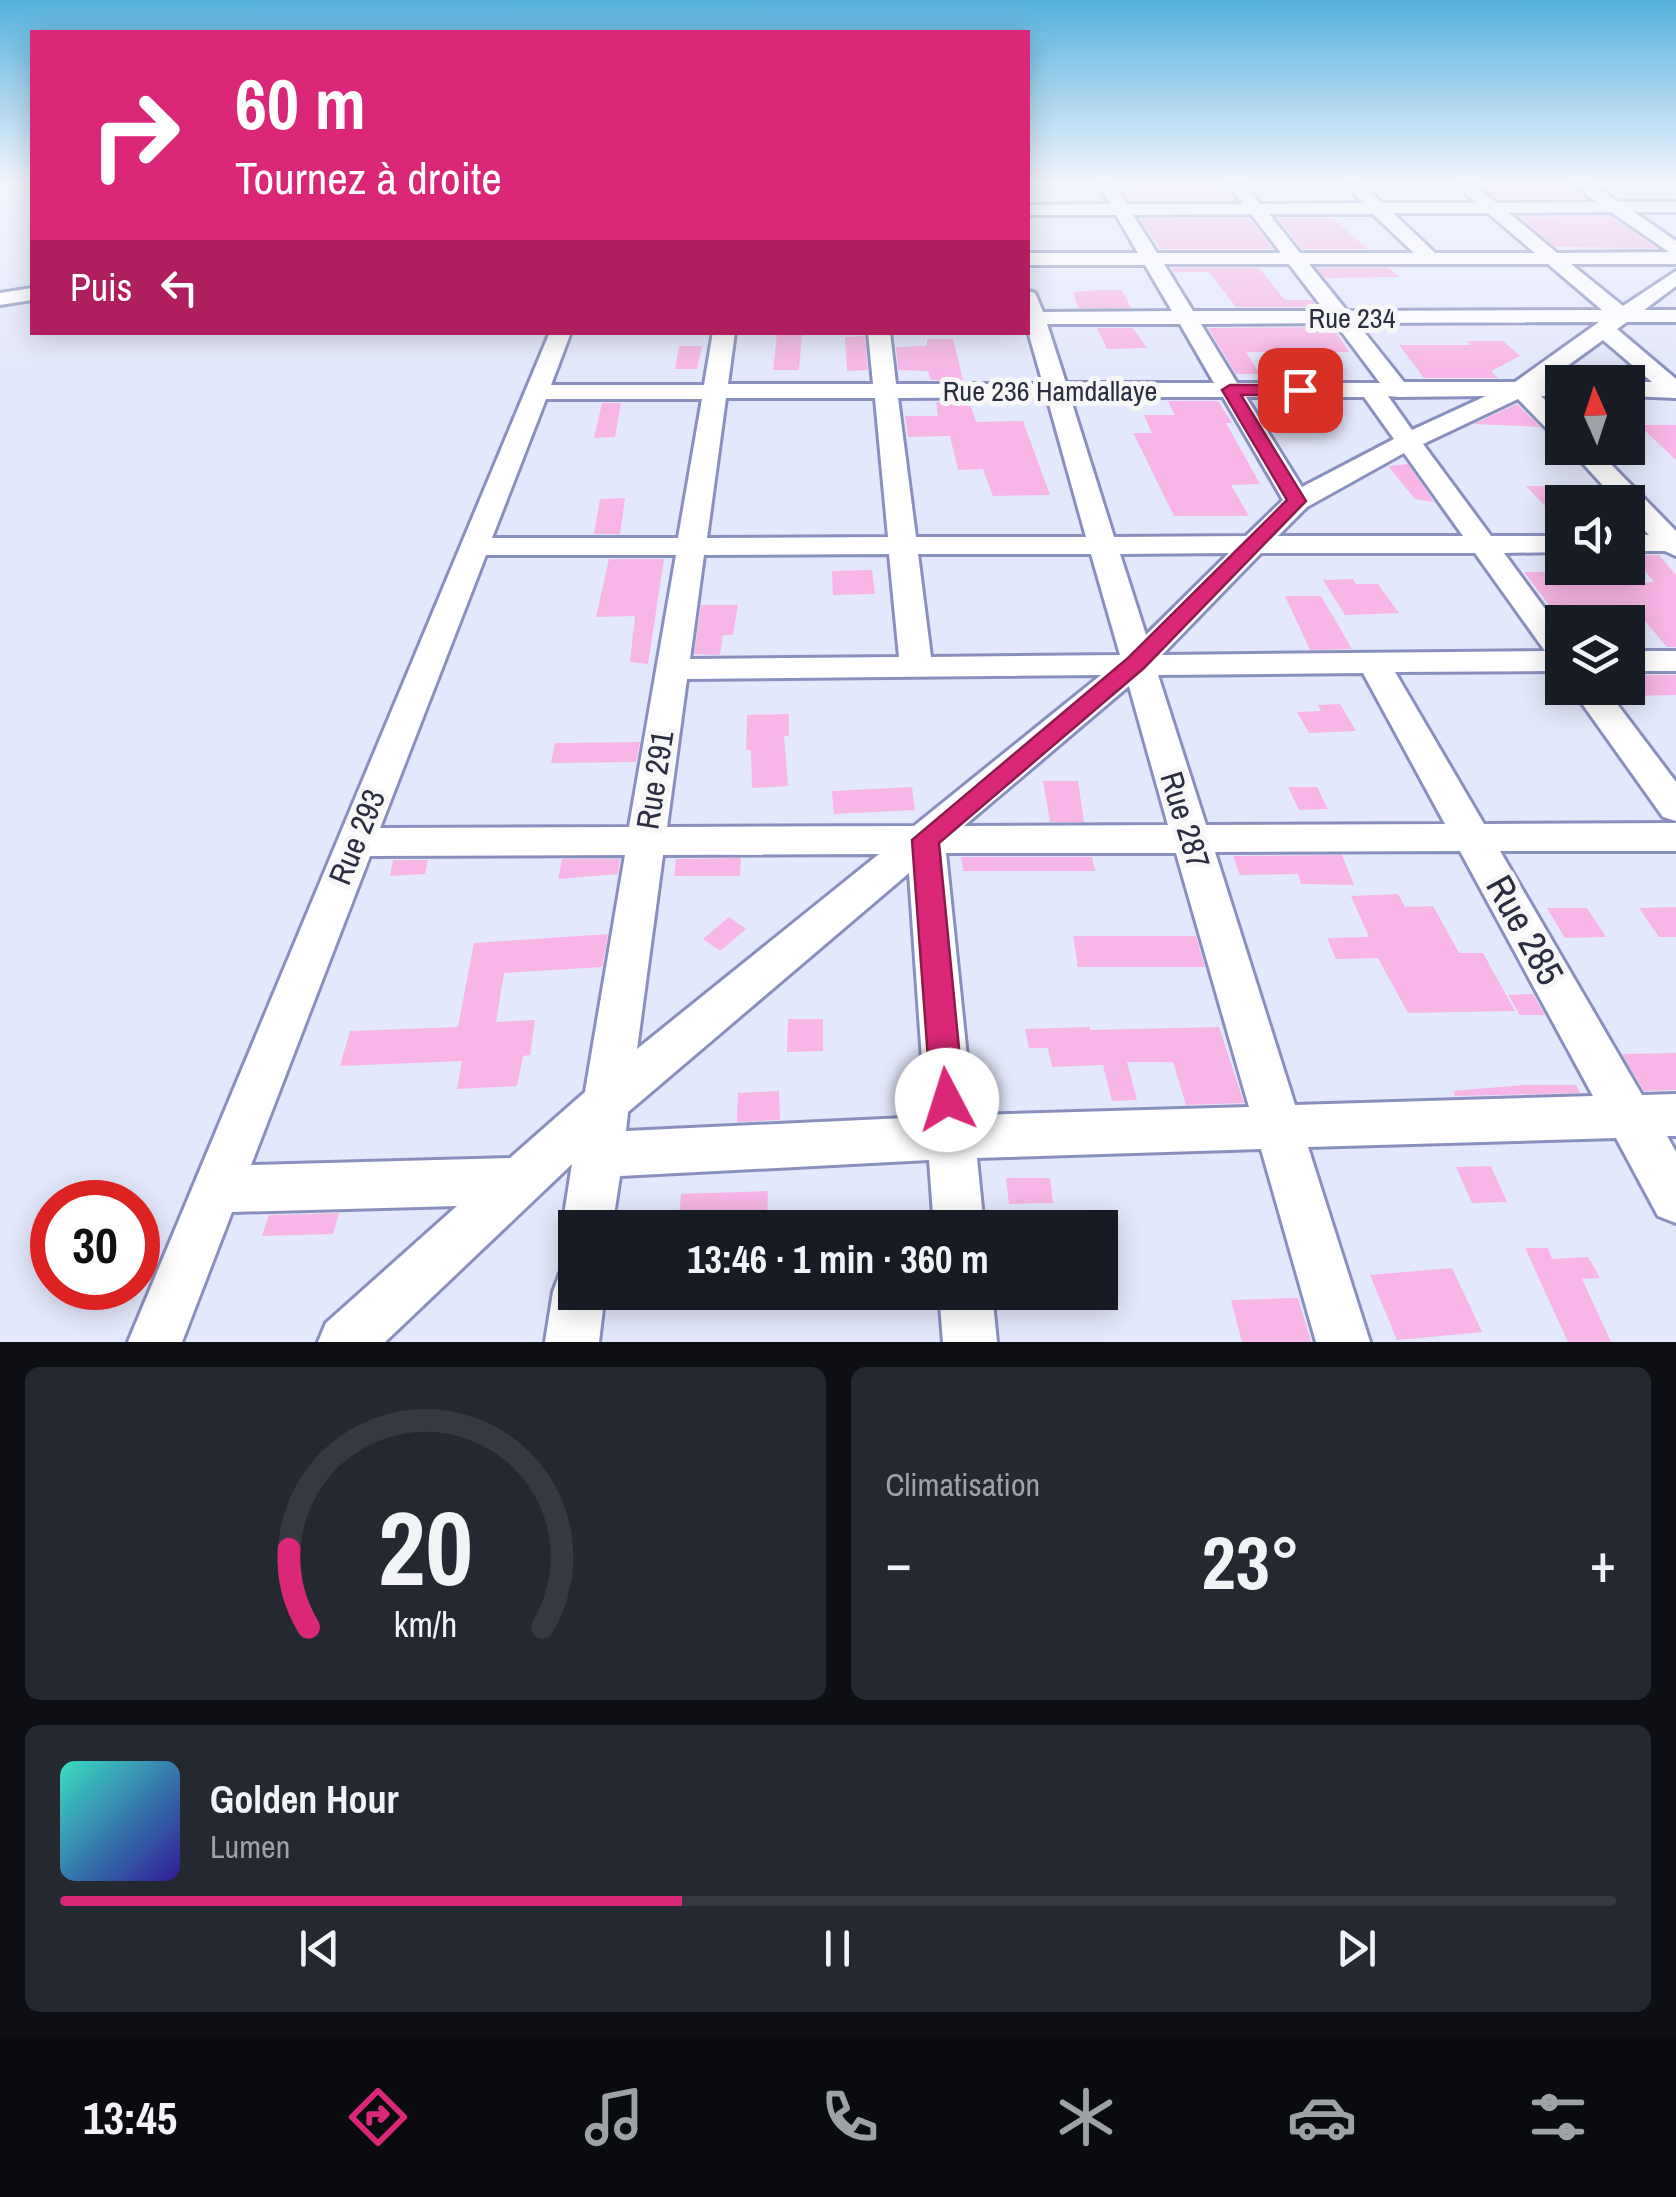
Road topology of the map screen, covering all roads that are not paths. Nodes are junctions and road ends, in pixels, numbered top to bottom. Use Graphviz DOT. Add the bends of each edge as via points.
graph roads {
  1 [pos="1142,247"];
  2 [pos="1285,247"];
  3 [pos="1418,247"];
  4 [pos="1541,247"];
  5 [pos="1430,258"];
  6 [pos="1555,258"];
  7 [pos="1676,258"];
  8 [pos="1150,259"];
  9 [pos="1294,259"];
  10 [pos="1030,260"];
  11 [pos="1676,277"];
  12 [pos="30,294"];
  13 [pos="0,299"];
  14 [pos="1030,311"];
  15 [pos="1676,316"];
  16 [pos="1186,318"];
  17 [pos="1341,318"];
  18 [pos="1613,323"];
  19 [pos="559,335"];
  20 [pos="724,335"];
  21 [pos="879,335"];
  22 [pos="1521,389"];
  23 [pos="1545,389"];
  24 [pos="1645,389"];
  25 [pos="1230,390"];
  26 [pos="1384,390"];
  27 [pos="1675,390"];
  28 [pos="886,391"];
  29 [pos="1055,391"];
  30 [pos="537,392"];
  31 [pos="715,392"];
  32 [pos="1545,413"];
  33 [pos="1408,442"];
  34 [pos="1597,465"];
  35 [pos="1297,501"];
  36 [pos="1254,543"];
  37 [pos="1483,544"];
  38 [pos="1545,544"];
  39 [pos="1645,544"];
  40 [pos="1101,545"];
  41 [pos="1675,545"];
  42 [pos="691,546"];
  43 [pos="903,546"];
  44 [pos="474,547"];
  45 [pos="1545,629"];
  46 [pos="1545,661"];
  47 [pos="1645,661"];
  48 [pos="1676,661"];
  49 [pos="1373,662"];
  50 [pos="1136,663"];
  51 [pos="916,664"];
  52 [pos="672,669"];
  53 [pos="1600,705"];
  54 [pos="1676,808"];
  55 [pos="1676,836"];
  56 [pos="1472,838"];
  57 [pos="1191,839"];
  58 [pos="926,840"];
  59 [pos="646,841"];
  60 [pos="355,842"];
  61 [pos="605,1104"];
  62 [pos="1653,1116"];
  63 [pos="1278,1127"];
  64 [pos="950,1137"];
  65 [pos="597,1155"];
  66 [pos="520,1182"];
  67 [pos="217,1189"];
  68 [pos="1676,1199"];
  69 [pos="589,1210"];
  70 [pos="957,1210"];
  71 [pos="576,1310"];
  72 [pos="967,1310"];
  73 [pos="155,1342"];
  74 [pos="345,1342"];
  75 [pos="572,1342"];
  76 [pos="970,1342"];
  77 [pos="1343,1342"];
  1 -- 8 [label="street"];
  2 -- 9 [label="street"];
  3 -- 5 [label="street"];
  4 -- 6 [label="street"];
  5 -- 6 [label="street"];
  5 -- 9 [label="street"];
  6 -- 7 [label="street"];
  6 -- 18 [label="street"];
  8 -- 9 [label="street"];
  8 -- 10 [label="street"];
  8 -- 16 [label="street"];
  9 -- 17 [label="street"];
  11 -- 18 [label="street"];
  12 -- 13 [label="street"];
  14 -- 16 [label="street, Rue 234"];
  14 -- 29 [label="street, Rue 287"];
  15 -- 18 [label="street, Rue 234"];
  16 -- 17 [label="street, Rue 234"];
  16 -- 25 [label="street"];
  17 -- 18 [label="street, Rue 234"];
  17 -- 26 [label="street"];
  18 -- 22 [label="street"];
  18 -- 27 [label="street"];
  19 -- 30 [label="street, Rue 293"];
  20 -- 31 [label="street, Rue 291"];
  21 -- 28 [label="street"];
  22 -- 23 [label="street, Rue 236 Hamdallaye"];
  22 -- 26 [label="street, Rue 236 Hamdallaye"];
  22 -- 32 [label="street"];
  22 -- 33 [label="street"];
  24 -- 27 [label="street"];
  25 -- 26 [label="street, Rue 236 Hamdallaye"];
  25 -- 29 [label="street, Rue 236 Hamdallaye"];
  25 -- 35 [label="street"];
  26 -- 33 [label="street"];
  28 -- 29 [label="street, Rue 236 Hamdallaye"];
  28 -- 31 [label="street, Rue 236 Hamdallaye"];
  28 -- 43 [label="street"];
  29 -- 40 [label="street, Rue 287"];
  30 -- 31 [label="street, Rue 236 Hamdallaye"];
  30 -- 44 [label="street, Rue 293"];
  31 -- 42 [label="street, Rue 291"];
  33 -- 35 [label="street"];
  33 -- 37 [label="street"];
  34 -- 41 [label="street"];
  35 -- 36 [label="street"];
  36 -- 37 [label="street"];
  36 -- 40 [label="street"];
  36 -- 50 [label="street"];
  37 -- 38 [label="street"];
  37 -- 45 [label="street"];
  39 -- 41 [label="street"];
  40 -- 43 [label="street"];
  40 -- 50 [label="street, Rue 287"];
  42 -- 43 [label="street"];
  42 -- 44 [label="street"];
  42 -- 52 [label="street, Rue 291"];
  43 -- 51 [label="street"];
  44 -- 60 [label="street, Rue 293"];
  46 -- 49 [label="street"];
  47 -- 48 [label="street"];
  49 -- 50 [label="street"];
  49 -- 56 [label="street, Rue 285"];
  50 -- 51 [label="street"];
  50 -- 57 [label="street, Rue 287"];
  50 -- 58 [label="street"];
  51 -- 52 [label="street"];
  52 -- 59 [label="street, Rue 291"];
  53 -- 54 [label="street"];
  55 -- 56 [label="street"];
  56 -- 57 [label="street"];
  56 -- 62 [label="street, Rue 285"];
  57 -- 58 [label="street"];
  57 -- 63 [label="street, Rue 287"];
  58 -- 59 [label="street"];
  58 -- 61 [label="street"];
  58 -- 64 [label="street"];
  59 -- 60 [label="street"];
  59 -- 61 [label="street, Rue 291"];
  60 -- 67 [label="street, Rue 293"];
  61 -- 65 [label="street, Rue 291"];
  61 -- 66 [label="street"];
  62 -- 63 [label="street"];
  62 -- 68 [label="street, Rue 285"];
  63 -- 64 [label="street"];
  63 -- 77 [label="street, Rue 287"];
  64 -- 65 [label="street"];
  64 -- 70 [label="street"];
  65 -- 69 [label="street, Rue 291"];
  66 -- 67 [label="street"];
  66 -- 74 [label="street"];
  67 -- 73 [label="street, Rue 293"];
  71 -- 75 [label="street"];
  72 -- 76 [label="street"];
}
